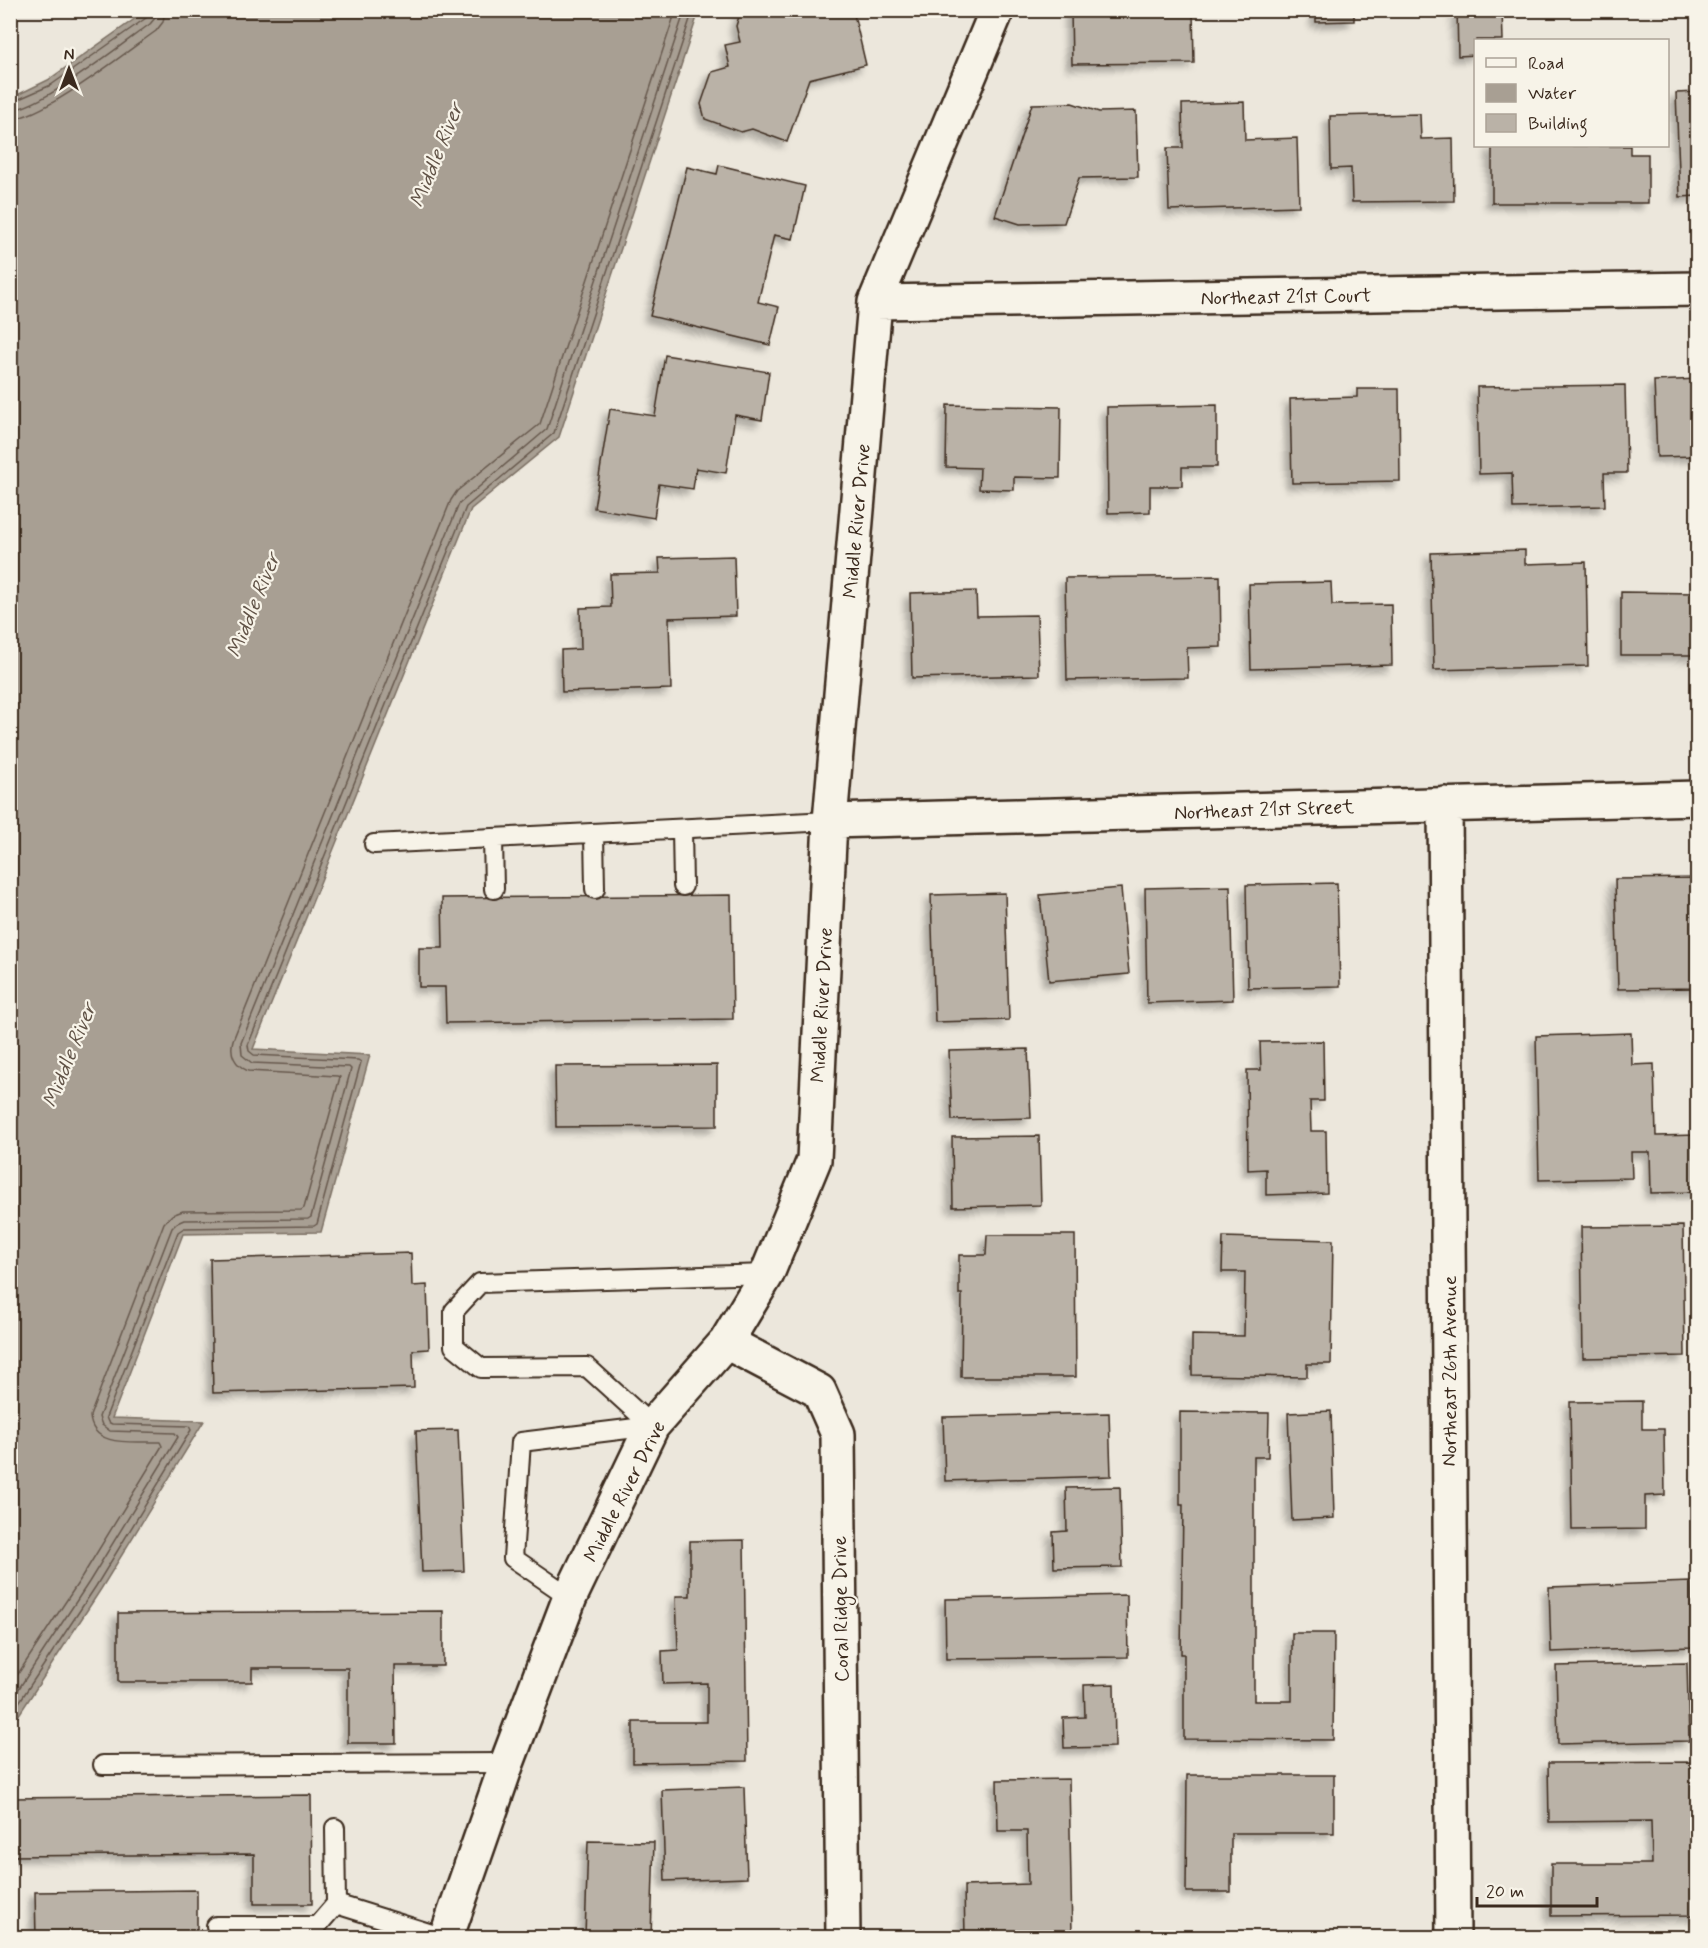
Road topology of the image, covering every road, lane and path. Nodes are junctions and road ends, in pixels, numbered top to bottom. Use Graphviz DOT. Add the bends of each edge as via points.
graph roads {
  1 [pos="998,10"];
  2 [pos="1698,289"];
  3 [pos="875,302"];
  4 [pos="1698,798"];
  5 [pos="1444,804"];
  6 [pos="830,821"];
  7 [pos="682,829"];
  8 [pos="594,833"];
  9 [pos="493,838"];
  10 [pos="374,844"];
  11 [pos="683,886"];
  12 [pos="494,889"];
  13 [pos="596,889"];
  14 [pos="767,1275"];
  15 [pos="726,1342"];
  16 [pos="652,1426"];
  17 [pos="570,1597"];
  18 [pos="507,1763"];
  19 [pos="103,1765"];
  20 [pos="335,1828"];
  21 [pos="336,1904"];
  22 [pos="216,1926"];
  23 [pos="446,1938"];
  24 [pos="843,1938"];
  25 [pos="1453,1938"];
  1 -- 3 [label="street, Middle River Drive"];
  2 -- 3 [label="street, Northeast 21st Court"];
  3 -- 6 [label="street, Middle River Drive"];
  4 -- 5 [label="street, Northeast 21st Street"];
  5 -- 6 [label="street, Northeast 21st Street"];
  5 -- 25 [label="street, Northeast 26th Avenue"];
  6 -- 7 [label="lane"];
  6 -- 14 [label="street, Middle River Drive" via="814,1160"];
  7 -- 8 [label="lane"];
  7 -- 11 [label="lane"];
  8 -- 9 [label="lane"];
  8 -- 13 [label="lane"];
  9 -- 10 [label="lane"];
  9 -- 12 [label="lane"];
  14 -- 15 [label="street, Middle River Drive"];
  14 -- 16 [label="lane" via="480,1283 454,1311 454,1346 481,1368 587,1367"];
  15 -- 16 [label="street, Middle River Drive"];
  15 -- 24 [label="street, Coral Ridge Drive" via="819,1391 838,1434"];
  16 -- 17 [label="street, Middle River Drive"];
  16 -- 17 [label="lane" via="521,1442 513,1558"];
  17 -- 18 [label="street, Middle River Drive"];
  18 -- 19 [label="lane"];
  18 -- 23 [label="street, Middle River Drive"];
  20 -- 21 [label="lane"];
  21 -- 22 [label="lane" via="317,1926"];
  21 -- 23 [label="lane"];
}
